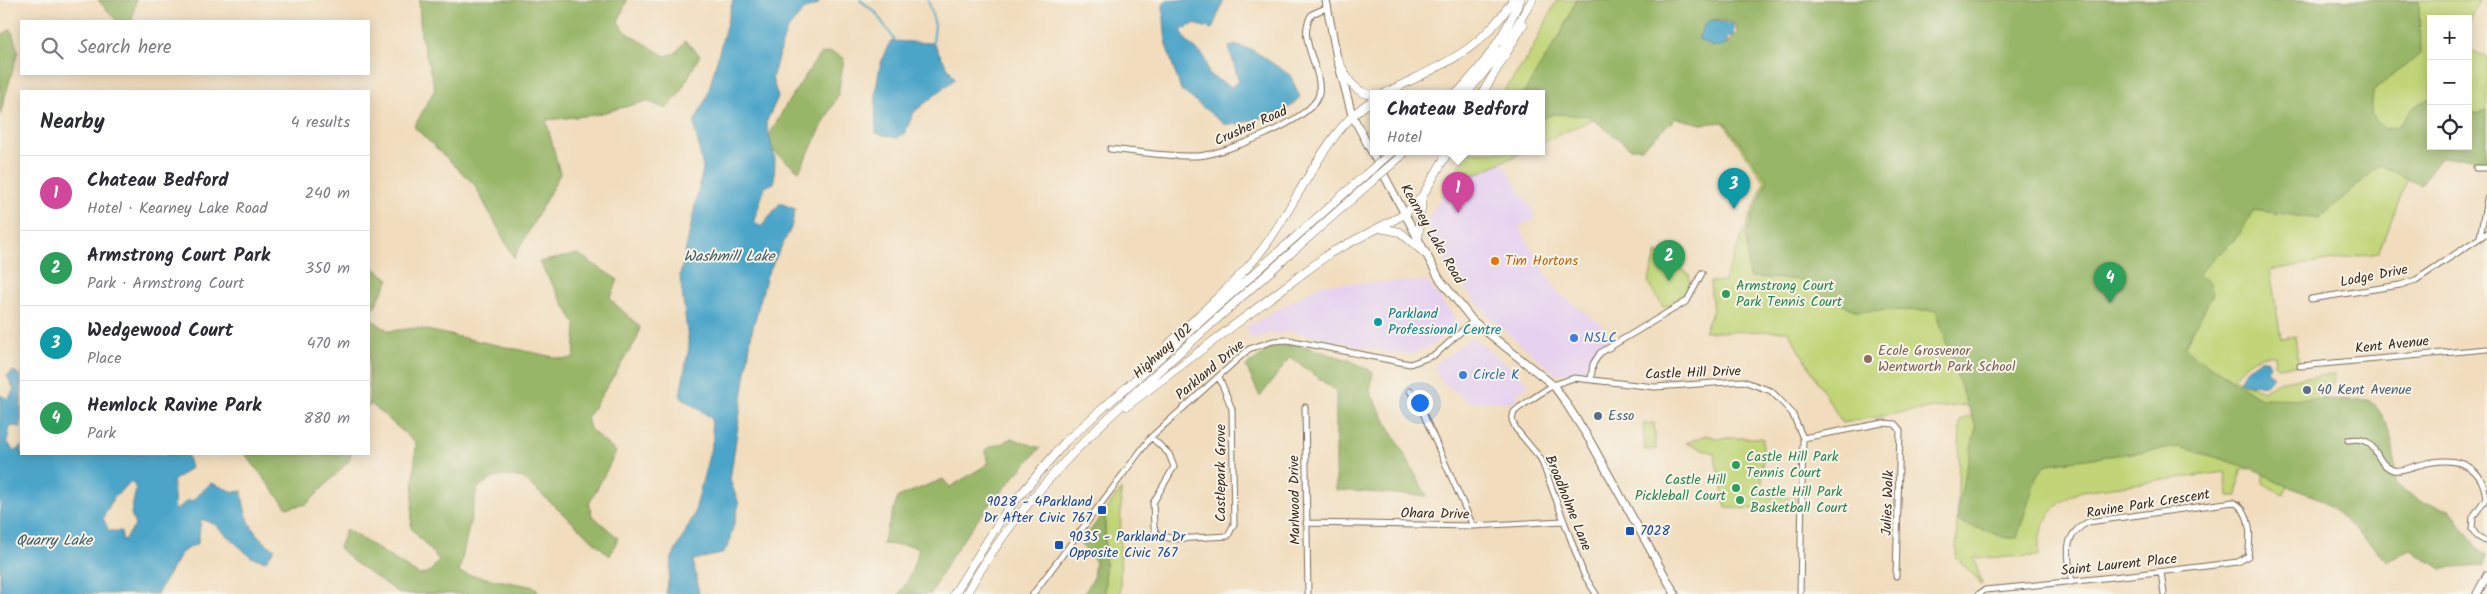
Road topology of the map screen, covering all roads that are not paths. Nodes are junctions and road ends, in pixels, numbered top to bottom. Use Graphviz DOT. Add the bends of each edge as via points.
graph roads {
  1 [pos="1513,0"];
  2 [pos="1520,0"];
  3 [pos="1532,0"];
  4 [pos="1327,4"];
  5 [pos="1336,58"];
  6 [pos="1392,90"];
  7 [pos="1459,90"];
  8 [pos="1469,90"];
  9 [pos="1485,90"];
  10 [pos="1370,95"];
  11 [pos="1370,103"];
  12 [pos="1352,115"];
  13 [pos="1110,149"];
  14 [pos="1370,149"];
  15 [pos="1373,155"];
  16 [pos="1388,155"];
  17 [pos="1401,155"];
  18 [pos="1446,155"];
  19 [pos="2476,168"];
  20 [pos="2487,168"];
  21 [pos="1423,196"];
  22 [pos="2487,199"];
  23 [pos="1405,214"];
  24 [pos="1380,228"];
  25 [pos="2487,233"];
  26 [pos="2480,237"];
  27 [pos="1418,238"];
  28 [pos="1427,254"];
  29 [pos="1702,273"];
  30 [pos="2311,299"];
  31 [pos="1474,321"];
  32 [pos="2487,348"];
  33 [pos="2300,366"];
  34 [pos="1218,377"];
  35 [pos="1591,379"];
  36 [pos="1553,385"];
  37 [pos="1410,391"];
  38 [pos="1119,393"];
  39 [pos="1305,407"];
  40 [pos="1097,428"];
  41 [pos="1151,437"];
  42 [pos="1803,438"];
  43 [pos="2348,440"];
  44 [pos="1563,521"];
  45 [pos="1306,524"];
  46 [pos="1473,526"];
  47 [pos="2250,542"];
  48 [pos="2487,542"];
  49 [pos="2161,572"];
  50 [pos="2487,575"];
  51 [pos="1896,576"];
  52 [pos="2072,582"];
  53 [pos="954,594"];
  54 [pos="966,594"];
  55 [pos="1033,594"];
  56 [pos="1308,594"];
  57 [pos="1596,594"];
  58 [pos="1675,594"];
  59 [pos="1800,594"];
  60 [pos="1979,594"];
  61 [pos="2164,594"];
  62 [pos="2477,594"];
  1 -- 6 [label="highway" via="1479,42 1457,58"];
  2 -- 7 [label="highway" via="1502,35"];
  3 -- 8 [label="highway" via="1503,49"];
  3 -- 9 [label="highway" via="1516,40"];
  4 -- 5 [label="main road, Kearney Lake Road"];
  4 -- 13 [label="street, Crusher Road" via="1312,14 1305,30 1318,77 1318,96 1312,107 1291,122 1210,155"];
  5 -- 10 [label="highway" via="1356,89"];
  5 -- 12 [label="main road, Kearney Lake Road"];
  11 -- 12 [label="highway"];
  12 -- 14 [label="main road, Kearney Lake Road"];
  12 -- 38 [label="highway" via="1336,133 1280,226 1258,255"];
  15 -- 23 [label="main road, Kearney Lake Road"];
  16 -- 38 [label="highway, Highway 102, bridge"];
  17 -- 40 [label="highway, Highway 102, bridge"];
  18 -- 21 [label="highway"];
  19 -- 20 [label="street"];
  21 -- 23 [label="highway"];
  21 -- 27 [label="highway"];
  22 -- 26 [label="street"];
  23 -- 24 [label="highway"];
  23 -- 27 [label="main road, Kearney Lake Road"];
  24 -- 28 [label="highway" via="1400,232"];
  24 -- 40 [label="highway" via="1330,253 1299,274"];
  25 -- 26 [label="street, Lodge Drive"];
  26 -- 30 [label="street, Lodge Drive" via="2416,280"];
  27 -- 28 [label="main road, Kearney Lake Road"];
  28 -- 31 [label="main road, Kearney Lake Road" via="1439,278"];
  29 -- 35 [label="street" via="1687,301 1600,353 1593,364"];
  31 -- 34 [label="street, Parkland Drive" via="1435,355 1410,364 1288,340 1249,350"];
  31 -- 36 [label="main road, Kearney Lake Road"];
  32 -- 33 [label="street, Kent Avenue"];
  34 -- 41 [label="street, Parkland Drive"];
  34 -- 41 [label="street, Castlepark Grove" via="1232,409 1234,524 1228,536 1174,538 1158,534 1154,527 1154,503 1174,468 1169,454"];
  35 -- 36 [label="street, Castle Hill Drive" via="1574,378"];
  35 -- 42 [label="street, Castle Hill Drive" via="1655,386 1743,381 1771,391 1792,413"];
  36 -- 44 [label="street, Broadholme Lane" via="1514,412 1512,420 1541,459"];
  36 -- 58 [label="main road, Kearney Lake Road" via="1589,439"];
  37 -- 46 [label="street" via="1419,404"];
  38 -- 53 [label="highway, Highway 102" via="1065,442 1031,479 1004,512"];
  39 -- 45 [label="street, Marlwood Drive"];
  40 -- 54 [label="highway, Highway 102" via="1026,504 989,554"];
  41 -- 55 [label="street, Parkland Drive"];
  42 -- 51 [label="street, Julies Walk" via="1883,423 1894,424 1900,430"];
  42 -- 59 [label="street, Castle Hill Drive"];
  43 -- 48 [label="street" via="2360,440 2373,446 2380,460 2392,469 2404,470 2440,460 2466,464 2483,482 2486,498 2473,518 2472,529"];
  44 -- 46 [label="street, Ohara Drive"];
  44 -- 57 [label="street, Broadholme Lane" via="1584,575"];
  45 -- 46 [label="street, Ohara Drive"];
  45 -- 56 [label="street, Marlwood Drive"];
  47 -- 49 [label="street, Saint Laurent Place" via="2248,556 2238,562"];
  47 -- 52 [label="street, Ravine Park Crescent" via="2246,512 2233,502 2088,522 2078,527 2070,540 2068,552"];
  49 -- 52 [label="street, Saint Laurent Place"];
  49 -- 61 [label="street"];
  50 -- 62 [label="main road"];
  52 -- 60 [label="street, Saint Laurent Place" via="1985,590"];
}
